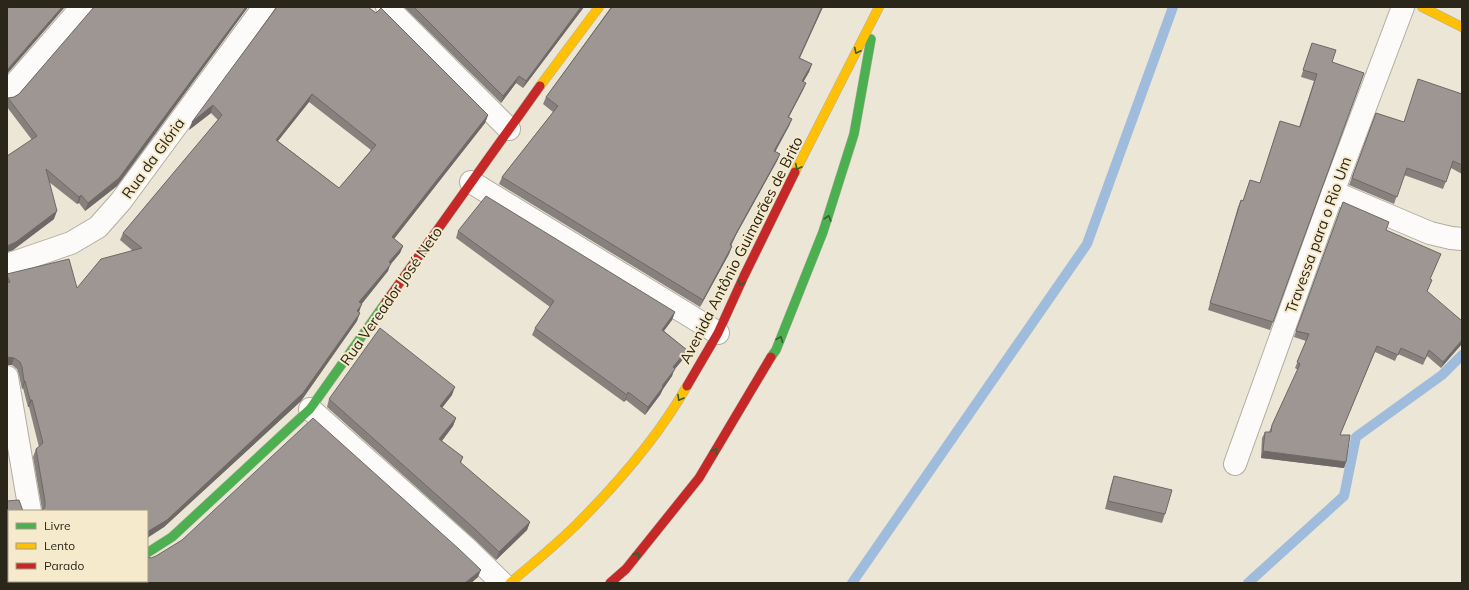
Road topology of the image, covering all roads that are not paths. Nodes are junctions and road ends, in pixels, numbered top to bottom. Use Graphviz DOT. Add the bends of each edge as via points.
graph roads {
  1 [pos="82,7"];
  2 [pos="264,7"];
  3 [pos="387,7"];
  4 [pos="599,7"];
  5 [pos="879,7"];
  6 [pos="1403,7"];
  7 [pos="1422,7"];
  8 [pos="875,16"];
  9 [pos="1462,27"];
  10 [pos="7,93"];
  11 [pos="509,129"];
  12 [pos="472,182"];
  13 [pos="1333,192"];
  14 [pos="1462,238"];
  15 [pos="7,265"];
  16 [pos="718,333"];
  17 [pos="7,377"];
  18 [pos="310,409"];
  19 [pos="1235,464"];
  20 [pos="30,510"];
  21 [pos="148,552"];
  22 [pos="502,583"];
  23 [pos="510,583"];
  24 [pos="610,583"];
  1 -- 10 [label="street"];
  2 -- 15 [label="street, Rua da Glória" via="121,201 98,227 71,243"];
  3 -- 11 [label="street"];
  4 -- 11 [label="main road, Rua Vereador José Neto"];
  5 -- 8 [label="main road, Avenida Antônio Guimarães de Brito"];
  6 -- 13 [label="street, Travessa para o Rio Um"];
  7 -- 9 [label="main road"];
  8 -- 16 [label="main road, Avenida Antônio Guimarães de Brito, one-way" via="811,140"];
  24 -- 8 [label="main road, Avenida Antônio Guimarães de Brito, one-way" via="626,569 698,478 776,350 823,232 854,134"];
  11 -- 12 [label="main road, Rua Vereador José Neto"];
  12 -- 16 [label="street"];
  12 -- 18 [label="main road, Rua Vereador José Neto"];
  13 -- 14 [label="street" via="1430,233"];
  13 -- 19 [label="street, Travessa para o Rio Um"];
  16 -- 23 [label="main road, Avenida Antônio Guimarães de Brito, one-way" via="674,409 628,470 576,526"];
  17 -- 20 [label="street"];
  18 -- 21 [label="main road, Rua Vereador José Neto" via="172,537"];
  18 -- 22 [label="street"];
}
